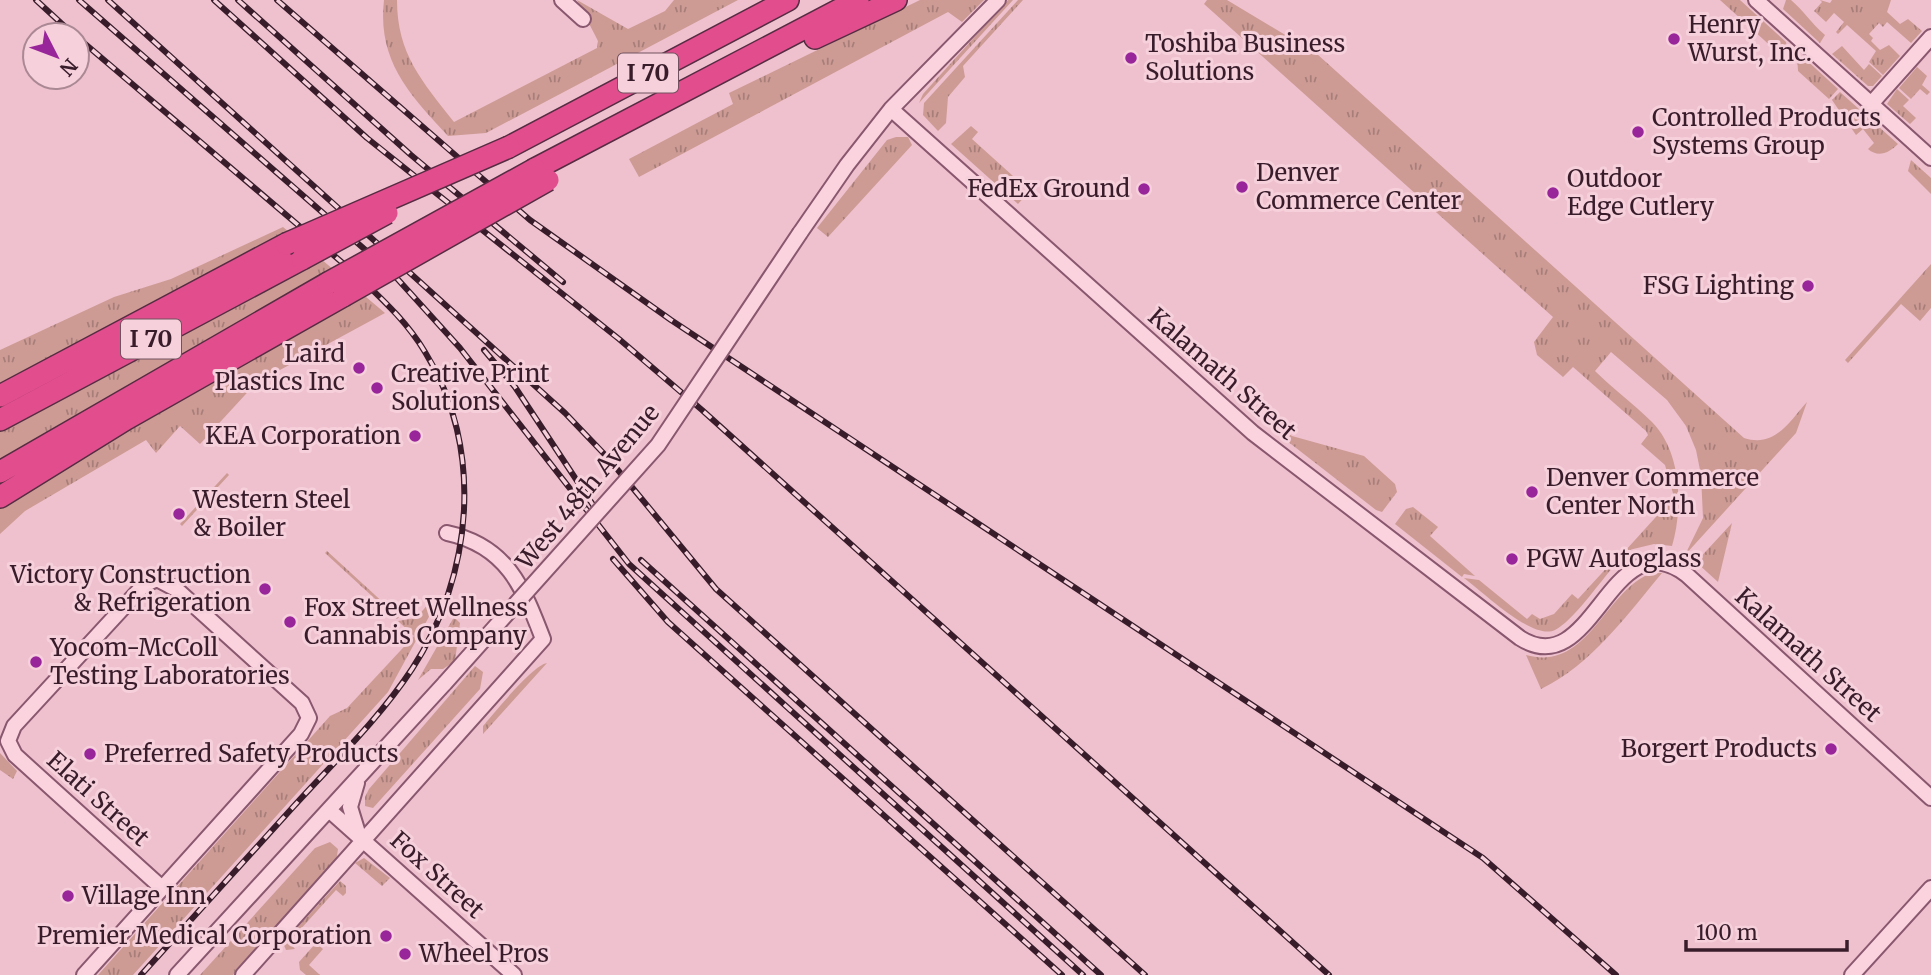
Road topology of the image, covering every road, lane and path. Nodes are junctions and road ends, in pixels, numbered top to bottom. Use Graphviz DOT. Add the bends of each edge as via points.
graph roads {
  1 [pos="562,0"];
  2 [pos="788,0"];
  3 [pos="858,0"];
  4 [pos="896,0"];
  5 [pos="998,0"];
  6 [pos="1764,3"];
  7 [pos="583,19"];
  8 [pos="1931,37"];
  9 [pos="744,62"];
  10 [pos="1871,104"];
  11 [pos="891,109"];
  12 [pos="509,147"];
  13 [pos="1931,158"];
  14 [pos="335,290"];
  15 [pos="219,345"];
  16 [pos="0,396"];
  17 [pos="0,420"];
  18 [pos="0,457"];
  19 [pos="0,472"];
  20 [pos="0,497"];
  21 [pos="447,533"];
  22 [pos="360,776"];
  23 [pos="1931,798"];
  24 [pos="329,810"];
  25 [pos="363,840"];
  26 [pos="162,888"];
  27 [pos="1931,888"];
  28 [pos="84,975"];
  29 [pos="177,975"];
  30 [pos="243,975"];
  31 [pos="513,975"];
  32 [pos="1852,975"];
  1 -- 7 [label="street"];
  2 -- 12 [label="highway, I 70"];
  3 -- 9 [label="highway, I 70"];
  4 -- 9 [label="highway" via="810,41"];
  5 -- 11 [label="street, West 48th Avenue"];
  6 -- 10 [label="street"];
  8 -- 10 [label="street"];
  9 -- 14 [label="highway, I 70, bridge" via="626,123"];
  10 -- 13 [label="street"];
  11 -- 22 [label="street, West 48th Avenue, bridge" via="847,165 652,452"];
  11 -- 23 [label="street, Kalamath Street" via="1253,433 1520,638 1544,647 1558,645 1626,575 1646,563 1668,564 1687,575"];
  12 -- 16 [label="highway, bridge" via="286,244"];
  12 -- 17 [label="highway, I 70, bridge"];
  14 -- 15 [label="highway, I 70"];
  14 -- 20 [label="highway"];
  15 -- 18 [label="highway, I 70"];
  15 -- 19 [label="highway"];
  21 -- 25 [label="street" via="482,546 522,585 543,639"];
  22 -- 24 [label="street, West 48th Avenue"];
  22 -- 25 [label="street" via="350,807"];
  24 -- 25 [label="street, Fox Street"];
  24 -- 29 [label="street, West 48th Avenue"];
  25 -- 30 [label="street"];
  25 -- 31 [label="street, Fox Street"];
  26 -- 26 [label="street, Elati Street" via="301,734 309,718 302,703 176,589 157,579 144,585 14,726 8,741 15,755"];
  26 -- 28 [label="street"];
  27 -- 32 [label="street"];
}
